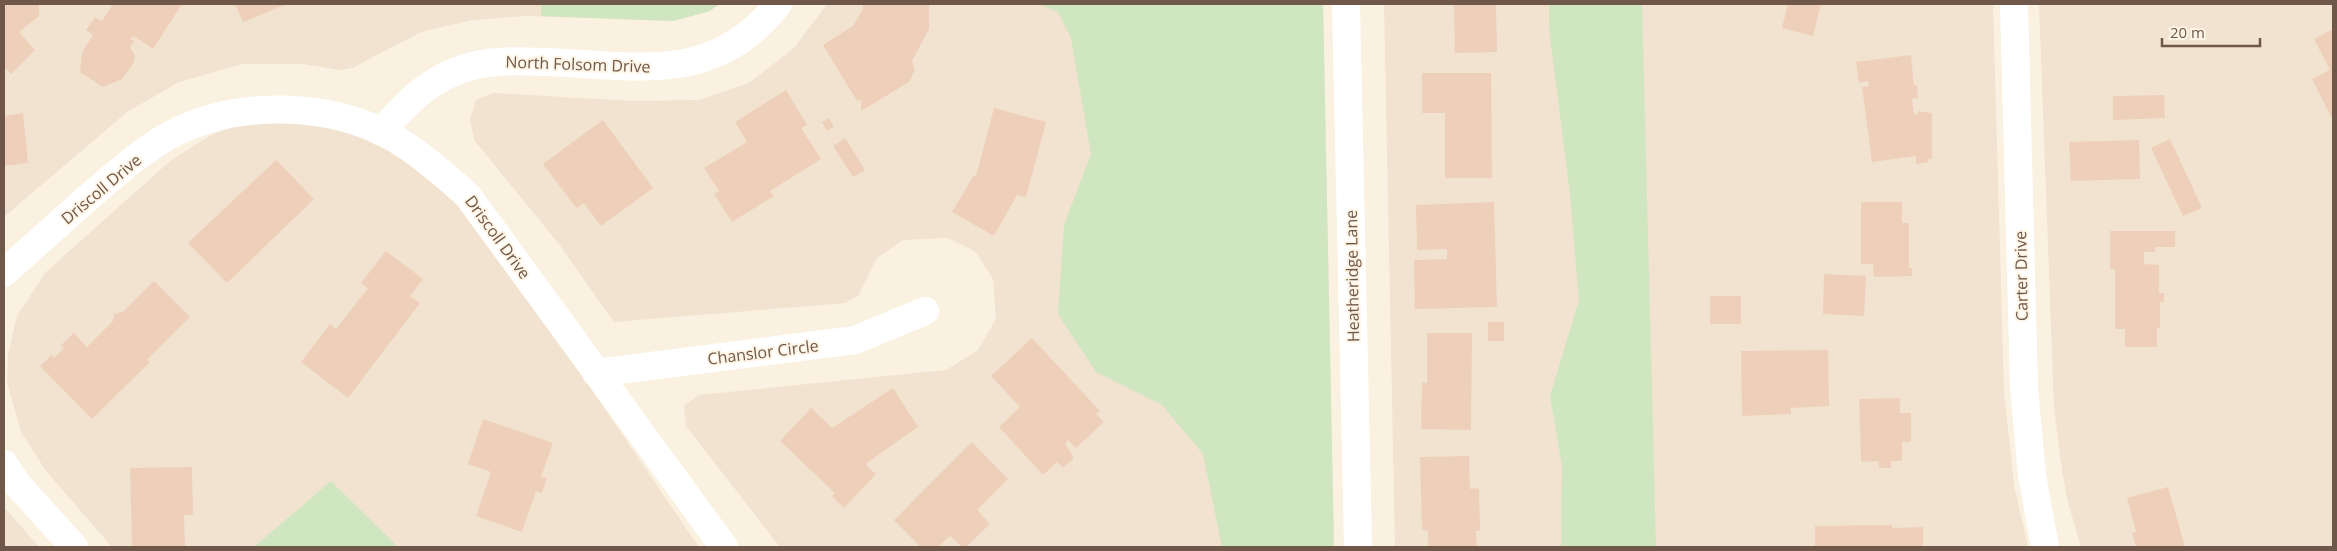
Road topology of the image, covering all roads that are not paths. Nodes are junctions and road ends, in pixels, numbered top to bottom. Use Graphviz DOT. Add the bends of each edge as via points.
graph roads {
  1 [pos="778,4"];
  2 [pos="1346,4"];
  3 [pos="2014,4"];
  4 [pos="381,132"];
  5 [pos="4,273"];
  6 [pos="925,310"];
  7 [pos="596,373"];
  8 [pos="4,464"];
  9 [pos="74,547"];
  10 [pos="724,547"];
  11 [pos="1358,547"];
  12 [pos="2045,547"];
  1 -- 4 [label="street, North Folsom Drive" via="763,23 735,45 704,60 668,67 507,60 471,66 438,80 409,100"];
  2 -- 11 [label="street, Heatheridge Lane"];
  3 -- 12 [label="street, Carter Drive" via="2024,388 2032,474"];
  4 -- 5 [label="street, Driscoll Drive" via="344,118 303,111 259,110 214,118 171,135 128,162"];
  4 -- 7 [label="street, Driscoll Drive" via="435,165 468,196"];
  6 -- 7 [label="street, Chanslor Circle" via="855,340"];
  7 -- 10 [label="street, Driscoll Drive"];
  8 -- 9 [label="street" via="17,484"];
}
